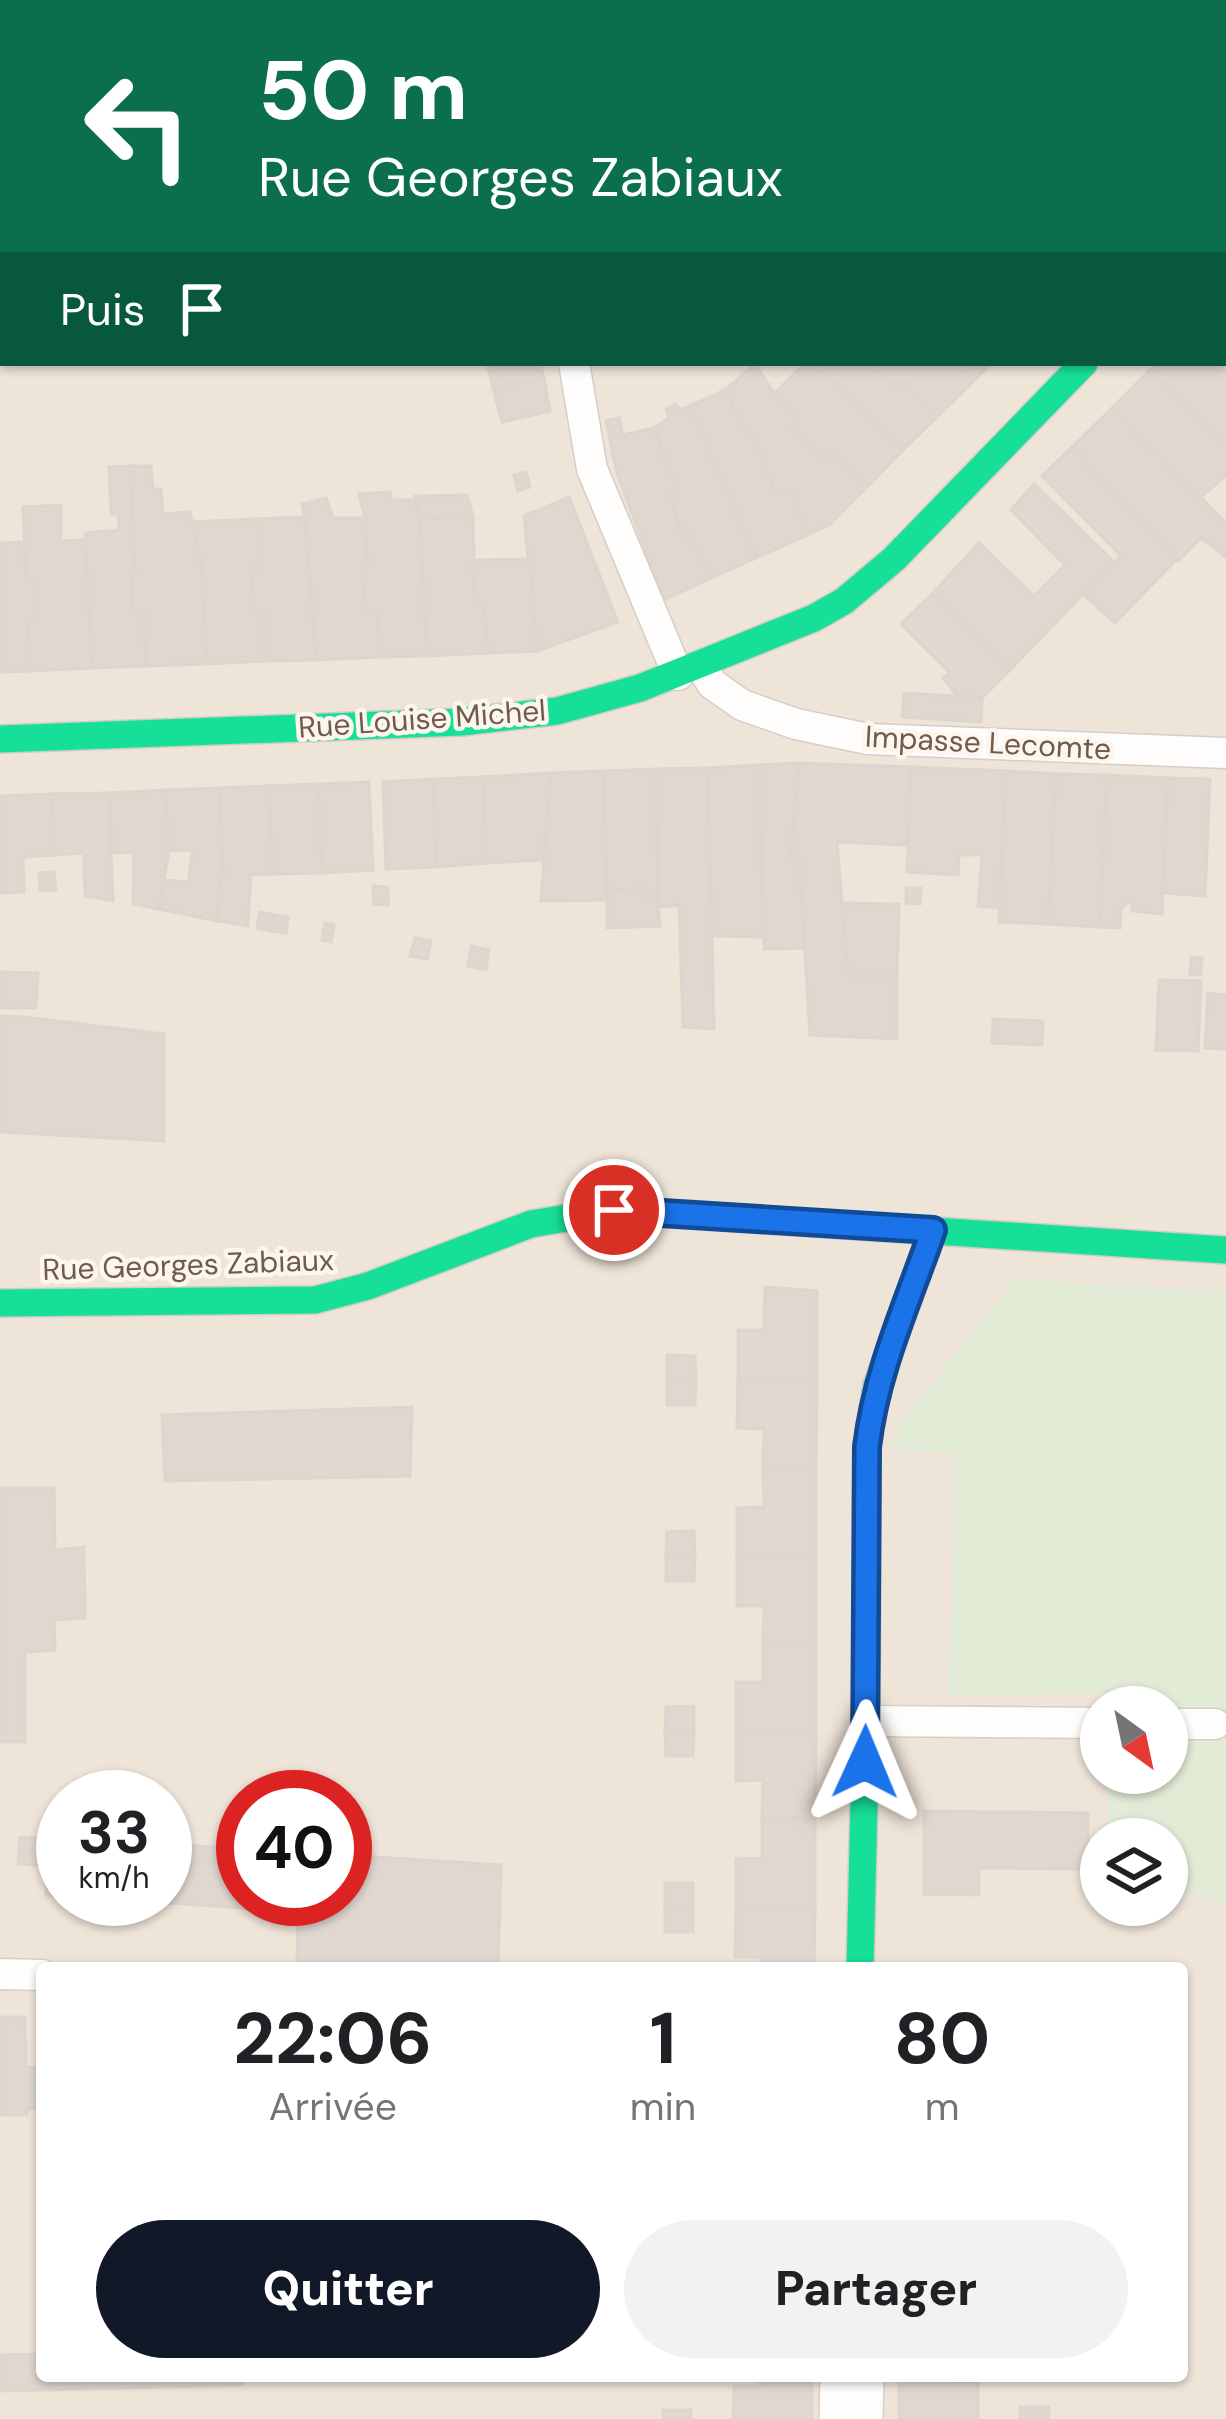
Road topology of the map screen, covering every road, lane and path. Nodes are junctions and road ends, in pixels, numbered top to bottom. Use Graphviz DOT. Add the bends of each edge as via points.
graph roads {
  1 [pos="575,366"];
  2 [pos="1081,366"];
  3 [pos="689,670"];
  4 [pos="0,739"];
  5 [pos="1226,753"];
  6 [pos="933,1230"];
  7 [pos="1226,1250"];
  8 [pos="0,1303"];
  9 [pos="866,1721"];
  10 [pos="1080,1723"];
  11 [pos="1188,1724"];
  12 [pos="1214,1724"];
  13 [pos="860,1962"];
  14 [pos="0,1974"];
  15 [pos="36,1975"];
  16 [pos="852,2382"];
  17 [pos="851,2419"];
  1 -- 3 [label="lane" via="592,469"];
  2 -- 3 [label="street, Rue Louise Michel" via="869,582 814,618"];
  3 -- 4 [label="street, Rue Louise Michel" via="512,718"];
  3 -- 5 [label="lane, Impasse Lecomte" via="742,705 851,736"];
  6 -- 7 [label="street, Rue Georges Zabiaux"];
  6 -- 8 [label="street, Rue Georges Zabiaux" via="614,1210 531,1224 316,1300"];
  6 -- 9 [label="street" via="870,1418"];
  9 -- 10 [label="lane"];
  9 -- 13 [label="street"];
  11 -- 12 [label="lane"];
  14 -- 15 [label="lane"];
  16 -- 17 [label="street"];
}
